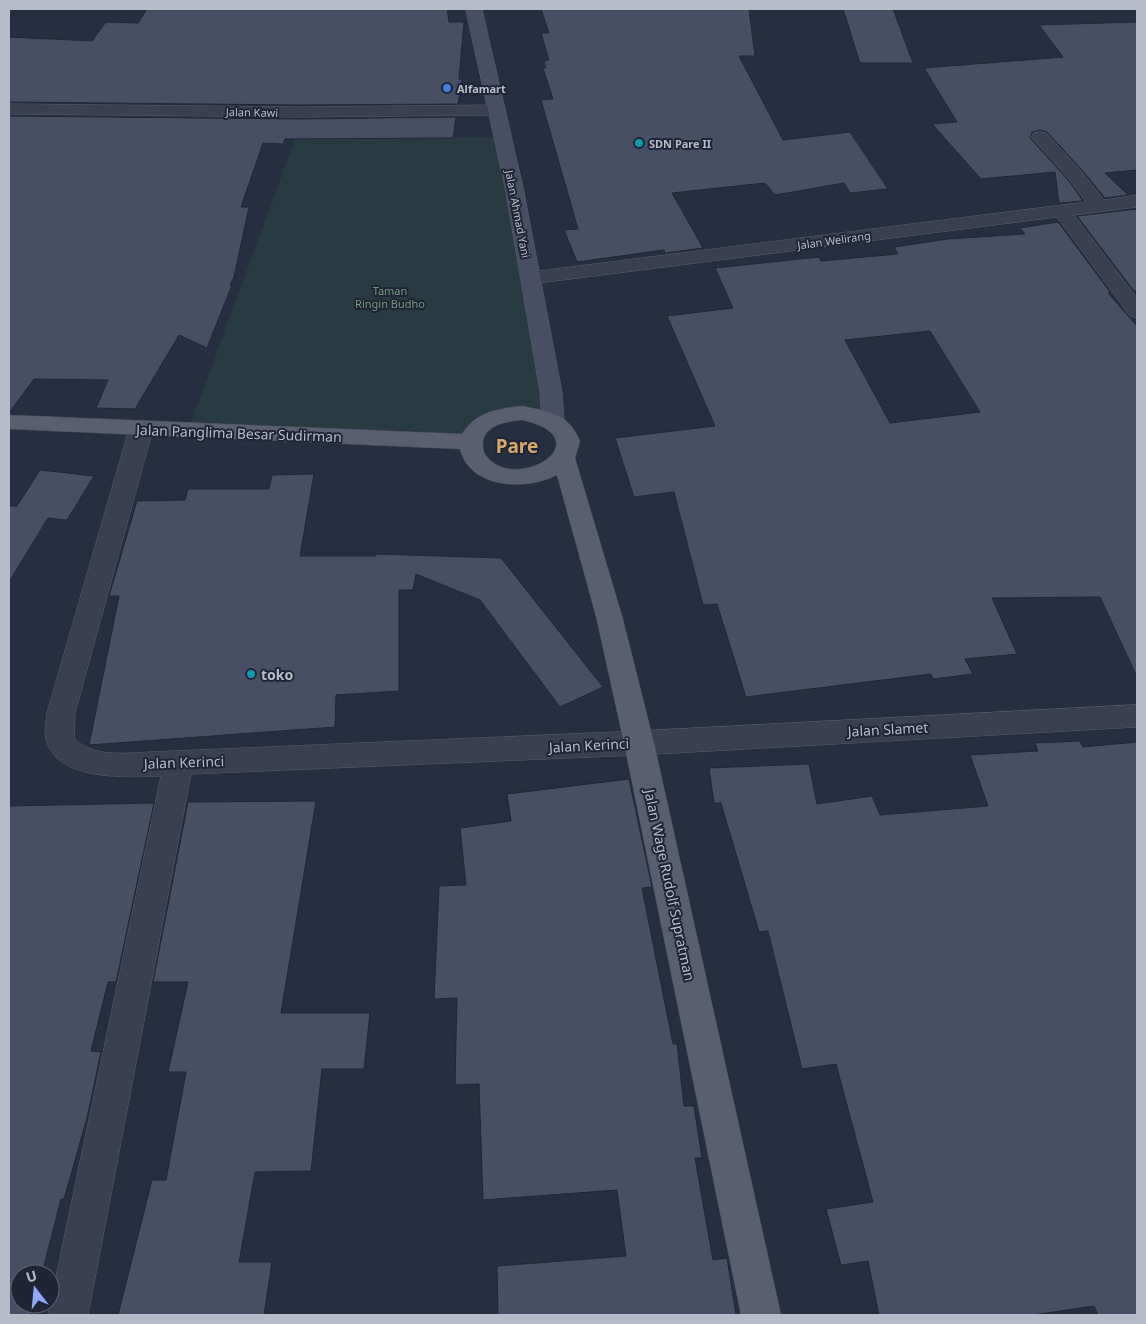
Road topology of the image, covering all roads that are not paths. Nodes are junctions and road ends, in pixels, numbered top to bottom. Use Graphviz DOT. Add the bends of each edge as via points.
graph roads {
  1 [pos="474,9"];
  2 [pos="9,109"];
  3 [pos="496,110"];
  4 [pos="1040,137"];
  5 [pos="1137,201"];
  6 [pos="1099,206"];
  7 [pos="1061,210"];
  8 [pos="530,278"];
  9 [pos="1137,312"];
  10 [pos="553,420"];
  11 [pos="9,422"];
  12 [pos="141,429"];
  13 [pos="470,442"];
  14 [pos="564,458"];
  15 [pos="1137,716"];
  16 [pos="639,743"];
  17 [pos="178,764"];
  18 [pos="68,1315"];
  19 [pos="761,1315"];
  1 -- 3 [label="main road, Jalan Ahmad Yani"];
  2 -- 3 [label="street, Jalan Kawi"];
  3 -- 8 [label="main road, Jalan Ahmad Yani"];
  4 -- 6 [label="street"];
  5 -- 6 [label="street, Jalan Welirang"];
  6 -- 7 [label="street, Jalan Welirang"];
  7 -- 8 [label="street, Jalan Welirang"];
  7 -- 9 [label="street"];
  8 -- 10 [label="main road, Jalan Ahmad Yani" via="551,392"];
  10 -- 13 [label="main road" via="539,415 507,414 481,425"];
  10 -- 14 [label="main road" via="569,439"];
  11 -- 12 [label="main road, Jalan Panglima Besar Sudirman"];
  12 -- 13 [label="main road, Jalan Panglima Besar Sudirman"];
  12 -- 17 [label="street, Jalan Kerinci" via="62,712 59,733 63,746 84,761"];
  13 -- 14 [label="main road" via="470,452 480,465 496,474 512,477 542,473"];
  14 -- 16 [label="main road, Jalan Wage Rudolf Supratman" via="609,616"];
  15 -- 16 [label="street, Jalan Slamet"];
  16 -- 17 [label="street, Jalan Kerinci"];
  16 -- 19 [label="main road, Jalan Wage Rudolf Supratman"];
  17 -- 18 [label="street"];
}
